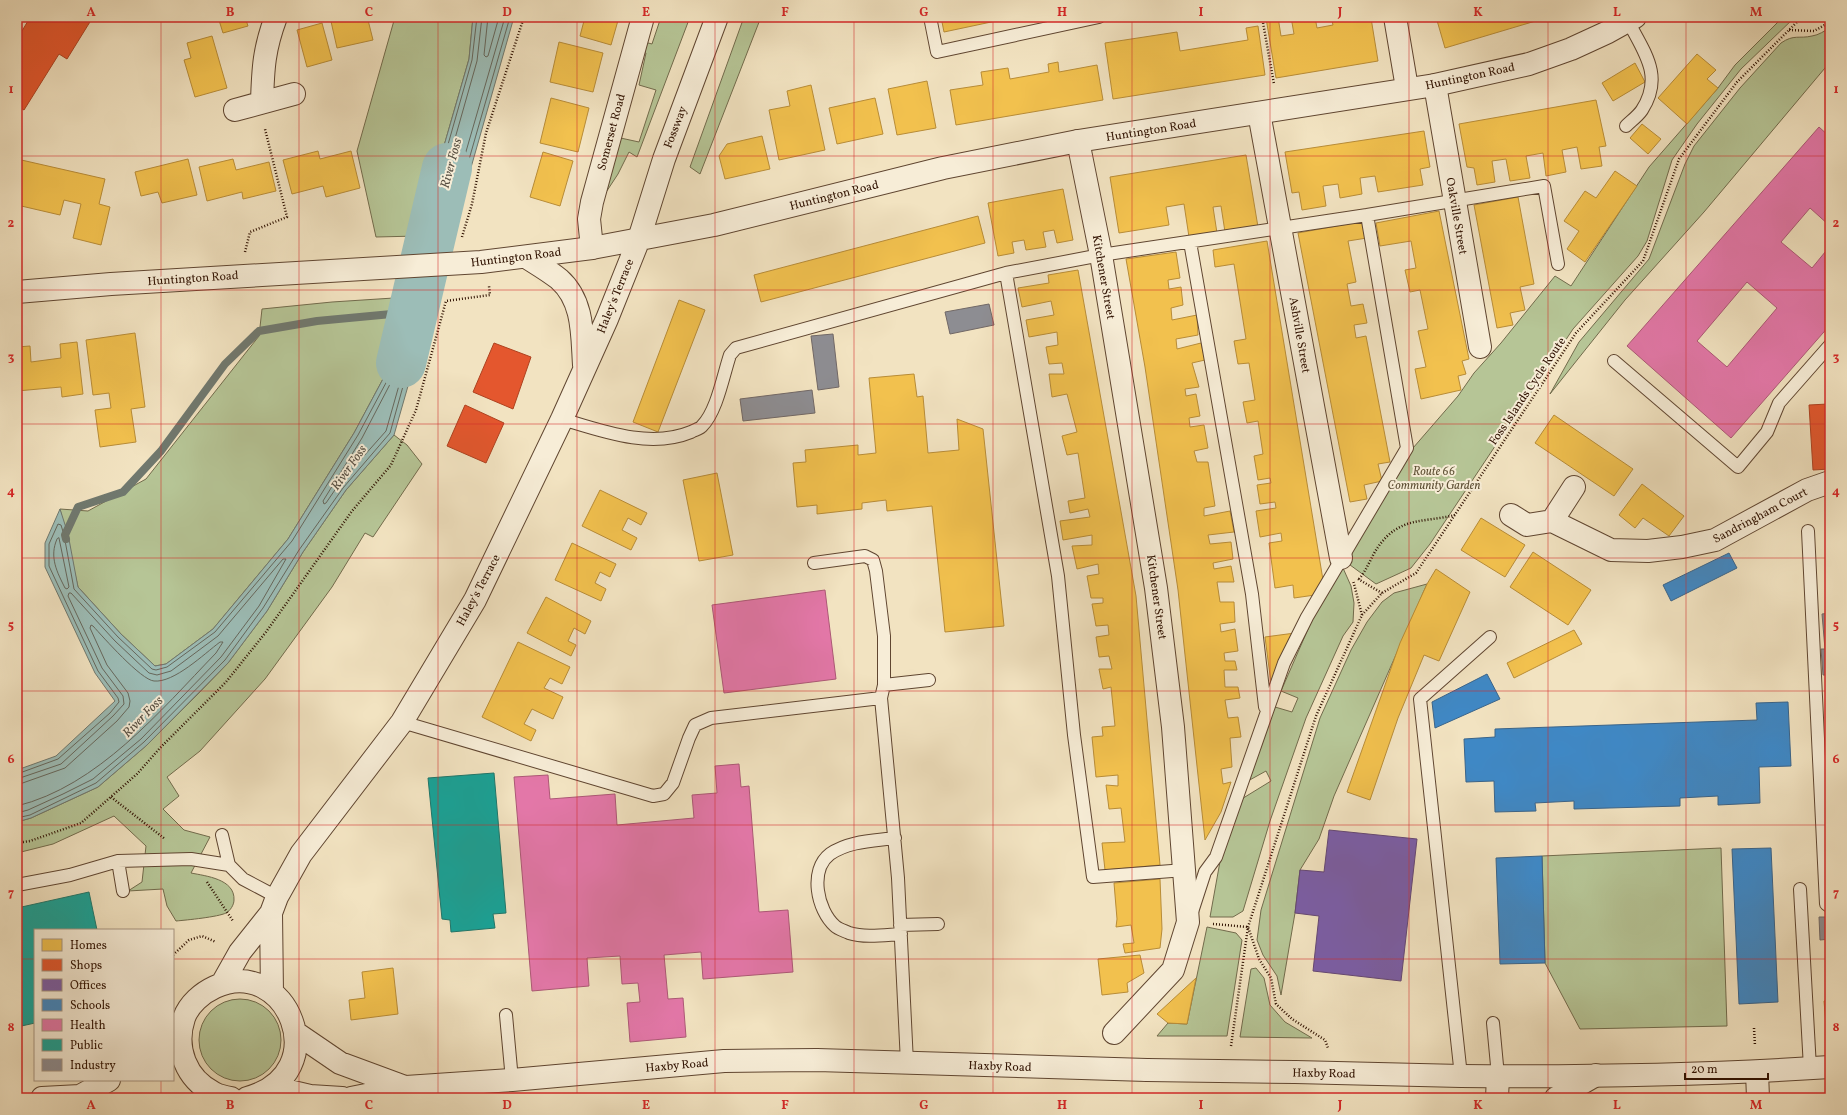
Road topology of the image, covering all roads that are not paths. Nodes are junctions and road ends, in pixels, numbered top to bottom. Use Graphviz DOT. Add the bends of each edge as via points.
graph roads {
  1 [pos="276,17"];
  2 [pos="643,17"];
  3 [pos="716,17"];
  4 [pos="930,17"];
  5 [pos="1099,17"];
  6 [pos="1395,17"];
  7 [pos="1631,19"];
  8 [pos="1435,85"];
  9 [pos="1407,88"];
  10 [pos="294,94"];
  11 [pos="262,102"];
  12 [pos="235,110"];
  13 [pos="1269,112"];
  14 [pos="1626,126"];
  15 [pos="1078,141"];
  16 [pos="1454,200"];
  17 [pos="1367,215"];
  18 [pos="1280,227"];
  19 [pos="639,239"];
  20 [pos="1190,242"];
  21 [pos="592,248"];
  22 [pos="1101,255"];
  23 [pos="526,257"];
  24 [pos="1558,264"];
  25 [pos="1006,273"];
  26 [pos="17,292"];
  27 [pos="1830,344"];
  28 [pos="1480,347"];
  29 [pos="1614,361"];
  30 [pos="584,370"];
  31 [pos="562,419"];
  32 [pos="1830,482"];
  33 [pos="1574,487"];
  34 [pos="1511,514"];
  35 [pos="1552,521"];
  36 [pos="1808,531"];
  37 [pos="1341,558"];
  38 [pos="814,563"];
  39 [pos="1490,637"];
  40 [pos="929,680"];
  41 [pos="884,685"];
  42 [pos="881,698"];
  43 [pos="1266,710"];
  44 [pos="402,722"];
  45 [pos="222,835"];
  46 [pos="895,838"];
  47 [pos="118,861"];
  48 [pos="229,865"];
  49 [pos="1185,870"];
  50 [pos="17,885"];
  51 [pos="1800,889"];
  52 [pos="123,891"];
  53 [pos="274,905"];
  54 [pos="1830,907"];
  55 [pos="1188,922"];
  56 [pos="938,924"];
  57 [pos="901,930"];
  58 [pos="222,984"];
  59 [pos="272,993"];
  60 [pos="506,1015"];
  61 [pos="1493,1023"];
  62 [pos="179,1025"];
  63 [pos="1114,1033"];
  64 [pos="296,1034"];
  65 [pos="907,1063"];
  66 [pos="1820,1068"];
  67 [pos="1757,1072"];
  68 [pos="1596,1075"];
  69 [pos="1462,1076"];
  70 [pos="1498,1076"];
  71 [pos="512,1080"];
  72 [pos="108,1081"];
  73 [pos="272,1087"];
  74 [pos="406,1087"];
  75 [pos="452,1091"];
  76 [pos="86,1097"];
  77 [pos="43,1098"];
  78 [pos="231,1098"];
  79 [pos="247,1098"];
  80 [pos="342,1098"];
  81 [pos="351,1098"];
  82 [pos="1497,1098"];
  83 [pos="1556,1098"];
  84 [pos="1758,1098"];
  1 -- 11 [label="street" via="268,38 263,64"];
  2 -- 21 [label="street, Somerset Road" via="592,202 589,219"];
  3 -- 19 [label="street, Fossway" via="658,174"];
  4 -- 5 [label="lane" via="937,52"];
  6 -- 9 [label="street"];
  7 -- 8 [label="street, Huntington Road" via="1571,49 1530,64"];
  7 -- 14 [label="lane" via="1646,54 1653,82 1642,111"];
  8 -- 9 [label="street, Huntington Road"];
  8 -- 16 [label="street, Oakville Street"];
  9 -- 13 [label="street, Huntington Road"];
  10 -- 11 [label="street"];
  11 -- 12 [label="street"];
  13 -- 15 [label="street, Huntington Road"];
  13 -- 18 [label="street, Ashville Street"];
  15 -- 19 [label="street, Huntington Road" via="943,168 734,220"];
  15 -- 22 [label="street, Kitchener Street"];
  16 -- 17 [label="lane"];
  16 -- 24 [label="lane" via="1544,186"];
  16 -- 28 [label="street, Oakville Street"];
  17 -- 18 [label="lane"];
  17 -- 37 [label="lane" via="1407,448"];
  18 -- 20 [label="lane"];
  18 -- 37 [label="street, Ashville Street"];
  19 -- 21 [label="street, Huntington Road"];
  19 -- 30 [label="street, Haley's Terrace" via="608,319"];
  20 -- 22 [label="lane"];
  20 -- 43 [label="lane" via="1252,594"];
  21 -- 23 [label="street, Huntington Road"];
  22 -- 25 [label="lane"];
  22 -- 49 [label="street, Kitchener Street" via="1156,588 1173,727"];
  23 -- 26 [label="street, Huntington Road" via="454,264 240,275"];
  23 -- 30 [label="street" via="558,278 572,295 579,310 582,328"];
  25 -- 31 [label="lane" via="736,348 730,355 712,409 702,427 683,435 648,438 604,432"];
  25 -- 49 [label="lane" via="1058,576 1074,735 1093,877"];
  27 -- 29 [label="lane" via="1780,403 1766,432 1738,466"];
  30 -- 31 [label="street, Haley's Terrace"];
  31 -- 44 [label="street, Haley's Terrace" via="475,600"];
  32 -- 35 [label="street, Sandringham Court" via="1806,490 1715,540 1682,547 1648,551 1611,550"];
  33 -- 35 [label="street"];
  34 -- 35 [label="street" via="1527,525"];
  36 -- 54 [label="lane" via="1826,904"];
  37 -- 43 [label="lane" via="1284,663"];
  38 -- 41 [label="lane" via="865,556 873,560 884,636"];
  39 -- 69 [label="lane" via="1420,700"];
  40 -- 41 [label="lane"];
  41 -- 42 [label="lane"];
  42 -- 44 [label="lane" via="711,718 695,726 688,738 673,783 664,794 653,796"];
  42 -- 46 [label="lane"];
  43 -- 55 [label="lane" via="1216,856 1206,872"];
  44 -- 53 [label="street, Haley's Terrace" via="301,854"];
  45 -- 48 [label="lane"];
  46 -- 57 [label="lane"];
  46 -- 57 [label="lane" via="850,844 839,849 829,855 820,866 817,882 820,900 835,926 850,933 868,936"];
  47 -- 48 [label="lane" via="191,859"];
  47 -- 50 [label="lane" via="70,875"];
  47 -- 52 [label="lane"];
  48 -- 53 [label="lane"];
  49 -- 55 [label="street, Kitchener Street"];
  51 -- 66 [label="lane"];
  53 -- 58 [label="street, Haley's Terrace"];
  53 -- 59 [label="street, Haley's Terrace"];
  55 -- 63 [label="street, Kitchener Street" via="1173,970"];
  56 -- 57 [label="lane"];
  57 -- 65 [label="lane"];
  58 -- 59 [label="street" via="239,982 256,985"];
  58 -- 62 [label="street" via="206,991 193,1003"];
  59 -- 64 [label="street" via="284,1004 292,1018"];
  60 -- 71 [label="lane"];
  61 -- 70 [label="lane"];
  62 -- 78 [label="street" via="181,1053 188,1070 199,1084 214,1094"];
  64 -- 73 [label="street" via="295,1054 287,1073"];
  64 -- 74 [label="street, Haxby Road" via="340,1063"];
  65 -- 69 [label="street, Haxby Road, bridge"];
  65 -- 71 [label="street, Haxby Road" via="817,1060 724,1061"];
  66 -- 67 [label="street, Haxby Road"];
  67 -- 68 [label="street, Haxby Road"];
  67 -- 84 [label="street"];
  68 -- 70 [label="street, Haxby Road"];
  68 -- 83 [label="street, Haxby Road"];
  69 -- 70 [label="street, Haxby Road"];
  70 -- 82 [label="street"];
  71 -- 75 [label="street, Haxby Road"];
  72 -- 76 [label="street"];
  73 -- 79 [label="street"];
  73 -- 80 [label="street" via="310,1096"];
  74 -- 75 [label="street, Haxby Road"];
  74 -- 81 [label="street, Haxby Road"];
  76 -- 77 [label="street"];
}
